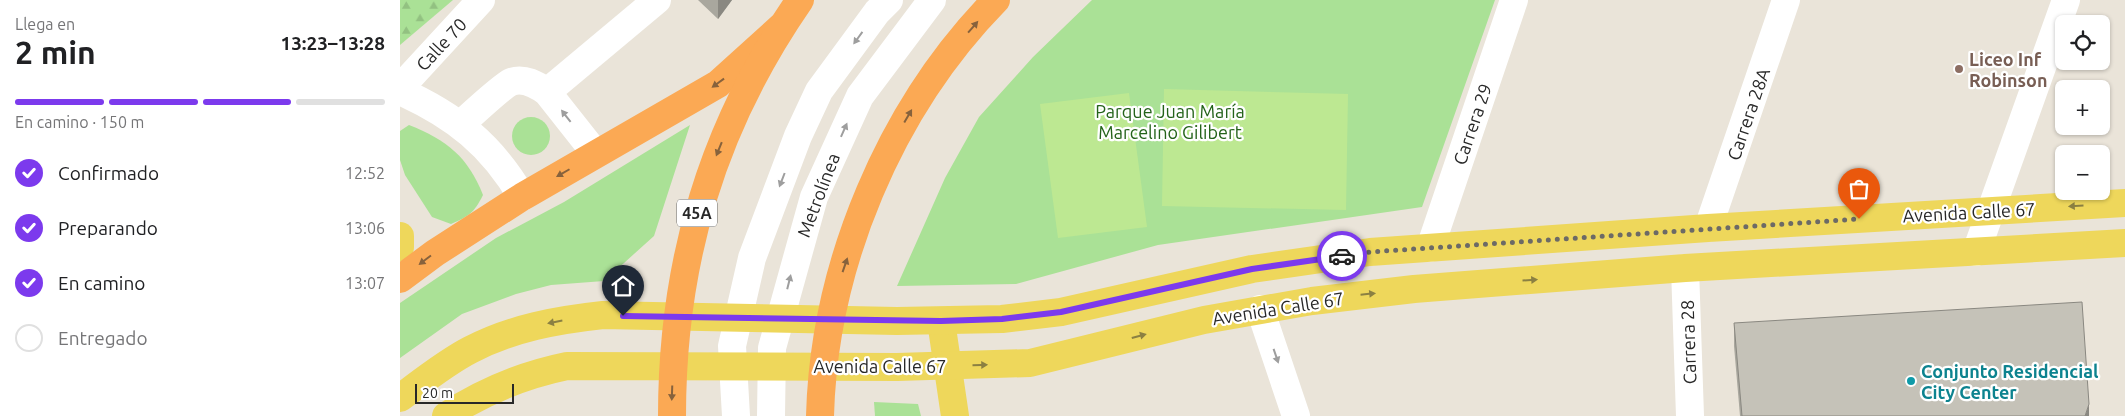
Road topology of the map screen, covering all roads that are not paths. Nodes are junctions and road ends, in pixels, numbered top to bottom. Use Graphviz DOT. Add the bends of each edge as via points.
graph roads {
  1 [pos="481,0"];
  2 [pos="657,0"];
  3 [pos="800,0"];
  4 [pos="889,0"];
  5 [pos="932,0"];
  6 [pos="996,0"];
  7 [pos="1514,0"];
  8 [pos="1786,0"];
  9 [pos="2066,0"];
  10 [pos="781,27"];
  11 [pos="400,90"];
  12 [pos="547,92"];
  13 [pos="460,125"];
  14 [pos="596,154"];
  15 [pos="522,197"];
  16 [pos="2125,203"];
  17 [pos="1991,210"];
  18 [pos="1708,228"];
  19 [pos="400,236"];
  20 [pos="2125,243"];
  21 [pos="400,247"];
  22 [pos="1430,248"];
  23 [pos="1976,252"];
  24 [pos="1685,268"];
  25 [pos="400,279"];
  26 [pos="1260,309"];
  27 [pos="941,321"];
  28 [pos="948,366"];
  29 [pos="400,398"];
  30 [pos="446,416"];
  31 [pos="672,416"];
  32 [pos="736,416"];
  33 [pos="771,416"];
  34 [pos="820,416"];
  35 [pos="955,416"];
  36 [pos="1296,416"];
  37 [pos="1690,416"];
  1 -- 11 [label="street, Calle 70"];
  2 -- 12 [label="street"];
  3 -- 10 [label="highway, 45A"];
  4 -- 32 [label="street, one-way" via="819,91 798,136 752,258 732,346"];
  33 -- 5 [label="street, Metrolínea, one-way" via="772,348 814,197 860,96"];
  34 -- 6 [label="highway, one-way" via="821,377 828,328 841,277 879,172 922,92"];
  7 -- 22 [label="street, Carrera 29"];
  8 -- 18 [label="street, Carrera 28A"];
  9 -- 17 [label="street"];
  10 -- 14 [label="highway, one-way" via="718,84"];
  10 -- 31 [label="highway, 45A, one-way" via="730,120 694,225 682,277 674,341"];
  11 -- 13 [label="street" via="438,109"];
  12 -- 13 [label="street" via="536,84 510,82"];
  14 -- 12 [label="street, one-way"];
  13 -- 15 [label="street" via="501,165"];
  14 -- 15 [label="highway, one-way"];
  15 -- 25 [label="highway, one-way"];
  16 -- 17 [label="main road, Avenida Calle 67, one-way"];
  17 -- 18 [label="main road, Avenida Calle 67"];
  17 -- 23 [label="street"];
  18 -- 22 [label="main road, Avenida Calle 67"];
  19 -- 21 [label="main road"];
  20 -- 23 [label="main road, Avenida Calle 67"];
  22 -- 27 [label="main road, Avenida Calle 67" via="1370,252 1252,269 1061,312 1002,319"];
  23 -- 24 [label="main road, Avenida Calle 67"];
  26 -- 24 [label="main road, Avenida Calle 67, one-way" via="1414,289"];
  24 -- 37 [label="street, Carrera 28"];
  28 -- 26 [label="main road, Avenida Calle 67, one-way" via="1046,360"];
  26 -- 36 [label="street, one-way"];
  27 -- 28 [label="main road"];
  27 -- 29 [label="main road, Avenida Calle 67, one-way" via="603,315 531,326 496,338 445,366"];
  28 -- 30 [label="main road, Avenida Calle 67" via="567,366 538,372 483,394"];
  28 -- 35 [label="main road"];
}
